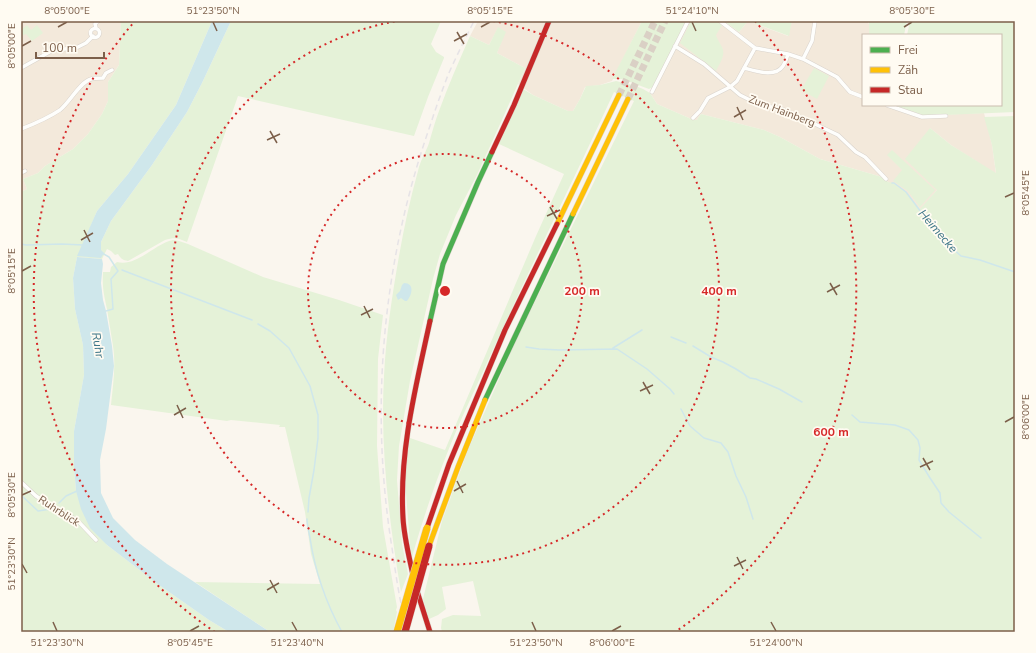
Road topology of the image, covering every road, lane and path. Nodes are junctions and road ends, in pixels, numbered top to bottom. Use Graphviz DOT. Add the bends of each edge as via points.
graph roads {
  1 [pos="98,21"];
  2 [pos="549,21"];
  3 [pos="688,21"];
  4 [pos="720,21"];
  5 [pos="815,21"];
  6 [pos="96,28"];
  7 [pos="93,36"];
  8 [pos="675,46"];
  9 [pos="755,48"];
  10 [pos="788,54"];
  11 [pos="803,59"];
  12 [pos="21,68"];
  13 [pos="744,68"];
  14 [pos="112,70"];
  15 [pos="730,87"];
  16 [pos="652,92"];
  17 [pos="619,95"];
  18 [pos="862,97"];
  19 [pos="628,99"];
  20 [pos="890,106"];
  21 [pos="946,116"];
  22 [pos="693,118"];
  23 [pos="21,129"];
  24 [pos="886,179"];
  25 [pos="21,482"];
  26 [pos="96,540"];
  27 [pos="398,632"];
  28 [pos="405,632"];
  29 [pos="430,632"];
  1 -- 6 [label="street" via="95,24"];
  2 -- 29 [label="main road" via="443,264 417,382 405,446 403,516 415,584"];
  3 -- 8 [label="street"];
  4 -- 9 [label="street"];
  5 -- 11 [label="street" via="812,41"];
  6 -- 7 [label="street" via="91,32"];
  6 -- 7 [label="street" via="100,35"];
  7 -- 12 [label="street" via="76,48 53,50"];
  8 -- 15 [label="street, Zum Hainberg" via="704,64"];
  8 -- 16 [label="street"];
  9 -- 10 [label="street"];
  9 -- 13 [label="street"];
  10 -- 11 [label="street"];
  10 -- 13 [label="street" via="782,67 775,73"];
  11 -- 18 [label="street" via="837,77 850,92"];
  13 -- 15 [label="street" via="737,81"];
  14 -- 23 [label="street" via="103,78 91,79 83,84 60,109"];
  15 -- 22 [label="street" via="708,98"];
  15 -- 24 [label="street, Zum Hainberg" via="760,105 782,109 838,135 865,157"];
  17 -- 27 [label="main road, bridge" via="505,330 464,427 426,528"];
  19 -- 28 [label="main road, bridge" via="489,390 456,468 429,546"];
  20 -- 21 [label="street" via="922,117"];
  25 -- 26 [label="street, Ruhrblick" via="36,496 77,520"];
}
